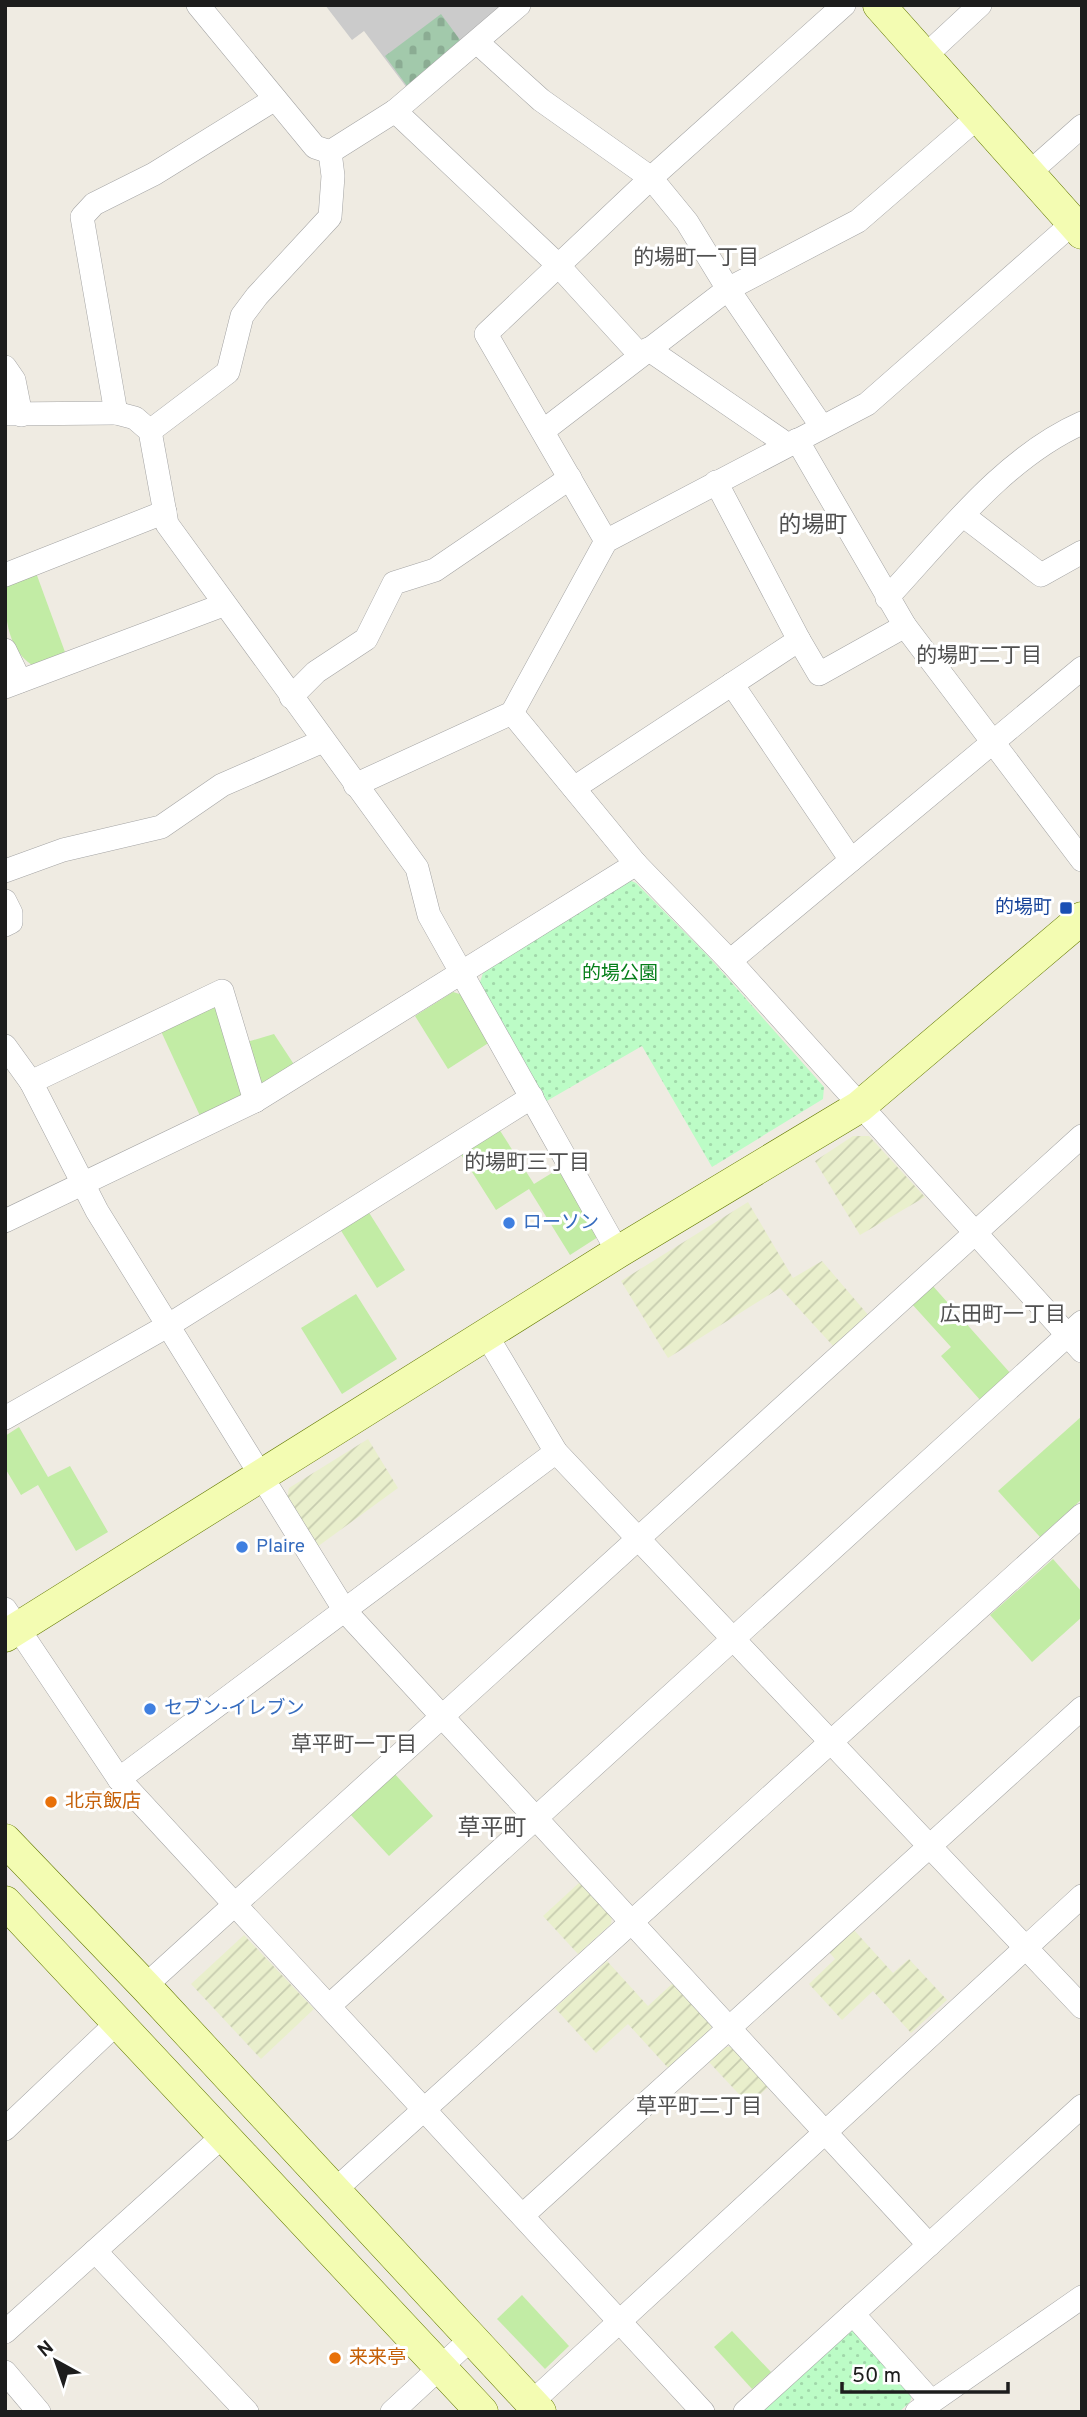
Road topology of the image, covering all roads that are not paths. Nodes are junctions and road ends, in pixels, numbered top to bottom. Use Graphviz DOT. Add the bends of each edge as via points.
graph roads {
  1 [pos="198,5"];
  2 [pos="519,5"];
  3 [pos="844,5"];
  4 [pos="879,5"];
  5 [pos="980,5"];
  6 [pos="478,43"];
  7 [pos="924,57"];
  8 [pos="275,99"];
  9 [pos="395,111"];
  10 [pos="978,117"];
  11 [pos="1082,126"];
  12 [pos="330,152"];
  13 [pos="1029,173"];
  14 [pos="651,178"];
  15 [pos="1077,228"];
  16 [pos="557,264"];
  17 [pos="728,289"];
  18 [pos="644,352"];
  19 [pos="5,367"];
  20 [pos="116,413"];
  21 [pos="13,414"];
  22 [pos="1082,423"];
  23 [pos="822,427"];
  24 [pos="150,431"];
  25 [pos="543,431"];
  26 [pos="792,442"];
  27 [pos="570,478"];
  28 [pos="716,482"];
  29 [pos="164,512"];
  30 [pos="964,516"];
  31 [pos="606,541"];
  32 [pos="1082,552"];
  33 [pos="5,575"];
  34 [pos="887,598"];
  35 [pos="223,605"];
  36 [pos="905,626"];
  37 [pos="800,640"];
  38 [pos="5,650"];
  39 [pos="1082,668"];
  40 [pos="13,684"];
  41 [pos="732,684"];
  42 [pos="291,697"];
  43 [pos="512,713"];
  44 [pos="323,741"];
  45 [pos="993,742"];
  46 [pos="355,785"];
  47 [pos="574,789"];
  48 [pos="851,860"];
  49 [pos="1082,860"];
  50 [pos="636,864"];
  51 [pos="5,872"];
  52 [pos="5,901"];
  53 [pos="1082,918"];
  54 [pos="5,925"];
  55 [pos="730,961"];
  56 [pos="463,975"];
  57 [pos="5,1046"];
  58 [pos="31,1082"];
  59 [pos="532,1097"];
  60 [pos="255,1101"];
  61 [pos="859,1107"];
  62 [pos="1082,1136"];
  63 [pos="81,1184"];
  64 [pos="5,1222"];
  65 [pos="974,1233"];
  66 [pos="618,1252"];
  67 [pos="169,1325"];
  68 [pos="487,1336"];
  69 [pos="1077,1336"];
  70 [pos="5,1418"];
  71 [pos="556,1452"];
  72 [pos="262,1476"];
  73 [pos="1082,1515"];
  74 [pos="637,1537"];
  75 [pos="345,1611"];
  76 [pos="10,1624"];
  77 [pos="733,1638"];
  78 [pos="1082,1708"];
  79 [pos="441,1715"];
  80 [pos="831,1741"];
  81 [pos="118,1779"];
  82 [pos="536,1818"];
  83 [pos="5,1840"];
  84 [pos="929,1846"];
  85 [pos="1082,1896"];
  86 [pos="5,1902"];
  87 [pos="235,1904"];
  88 [pos="631,1922"];
  89 [pos="1025,1947"];
  90 [pos="145,1986"];
  91 [pos="329,2006"];
  92 [pos="1082,2007"];
  93 [pos="118,2022"];
  94 [pos="729,2028"];
  95 [pos="1082,2106"];
  96 [pos="424,2108"];
  97 [pos="5,2129"];
  98 [pos="824,2132"];
  99 [pos="224,2135"];
  100 [pos="335,2190"];
  101 [pos="523,2215"];
  102 [pos="929,2245"];
  103 [pos="95,2251"];
  104 [pos="1082,2297"];
  105 [pos="853,2314"];
  106 [pos="621,2320"];
  107 [pos="5,2332"];
  108 [pos="472,2338"];
  109 [pos="440,2367"];
  110 [pos="5,2372"];
  111 [pos="923,2406"];
  112 [pos="536,2407"];
  113 [pos="39,2412"];
  114 [pos="247,2412"];
  115 [pos="393,2412"];
  116 [pos="482,2412"];
  117 [pos="703,2412"];
  118 [pos="745,2412"];
  1 -- 8 [label="street"];
  2 -- 6 [label="street"];
  3 -- 14 [label="street"];
  4 -- 7 [label="street"];
  5 -- 7 [label="street"];
  6 -- 9 [label="street"];
  6 -- 14 [label="street" via="541,100"];
  7 -- 10 [label="street"];
  8 -- 12 [label="street" via="315,147"];
  8 -- 20 [label="street" via="154,174 94,204 82,217"];
  9 -- 12 [label="street"];
  9 -- 16 [label="street"];
  10 -- 13 [label="street"];
  10 -- 17 [label="street" via="858,221"];
  11 -- 13 [label="street"];
  12 -- 24 [label="street" via="330,217 242,316 228,372"];
  13 -- 15 [label="street"];
  14 -- 16 [label="street"];
  14 -- 17 [label="street" via="687,222"];
  15 -- 23 [label="street" via="867,404"];
  16 -- 18 [label="street"];
  16 -- 25 [label="street" via="486,334"];
  17 -- 18 [label="street"];
  17 -- 23 [label="street"];
  18 -- 25 [label="street"];
  18 -- 26 [label="street"];
  19 -- 21 [label="street" via="14,380"];
  20 -- 21 [label="street"];
  20 -- 24 [label="street" via="135,418"];
  22 -- 30 [label="street" via="1042,444"];
  23 -- 26 [label="street"];
  24 -- 29 [label="street"];
  25 -- 27 [label="street"];
  26 -- 28 [label="street"];
  26 -- 34 [label="street"];
  27 -- 31 [label="street"];
  27 -- 42 [label="street" via="435,570 394,583 366,639 316,672"];
  28 -- 31 [label="street"];
  28 -- 37 [label="street"];
  29 -- 33 [label="street"];
  29 -- 35 [label="street" via="167,524"];
  30 -- 32 [label="street" via="1041,575"];
  30 -- 34 [label="street"];
  31 -- 43 [label="street"];
  34 -- 36 [label="street"];
  35 -- 40 [label="street"];
  35 -- 42 [label="street"];
  36 -- 37 [label="street" via="819,674"];
  36 -- 45 [label="street"];
  37 -- 41 [label="street"];
  38 -- 40 [label="street"];
  39 -- 45 [label="street"];
  41 -- 47 [label="street"];
  41 -- 48 [label="street"];
  42 -- 44 [label="street"];
  43 -- 46 [label="street"];
  43 -- 47 [label="street"];
  44 -- 46 [label="street"];
  44 -- 51 [label="street" via="222,785 162,827 63,850"];
  45 -- 48 [label="street"];
  45 -- 49 [label="street"];
  46 -- 56 [label="street" via="417,868 429,915"];
  47 -- 50 [label="street"];
  48 -- 55 [label="street"];
  50 -- 55 [label="street"];
  50 -- 56 [label="street"];
  52 -- 54 [label="street" via="11,922"];
  53 -- 61 [label="street"];
  55 -- 61 [label="street"];
  56 -- 59 [label="street"];
  56 -- 60 [label="street"];
  57 -- 58 [label="street"];
  58 -- 60 [label="street" via="222,991"];
  58 -- 63 [label="street"];
  59 -- 66 [label="street"];
  59 -- 67 [label="street"];
  60 -- 63 [label="street"];
  61 -- 65 [label="street"];
  61 -- 66 [label="street"];
  62 -- 65 [label="street"];
  63 -- 64 [label="street"];
  63 -- 67 [label="street"];
  65 -- 69 [label="street"];
  65 -- 74 [label="street"];
  66 -- 68 [label="street"];
  67 -- 70 [label="street"];
  67 -- 72 [label="street"];
  68 -- 71 [label="street"];
  68 -- 72 [label="street"];
  69 -- 77 [label="street"];
  71 -- 74 [label="street"];
  71 -- 75 [label="street"];
  72 -- 75 [label="street"];
  72 -- 76 [label="street"];
  73 -- 80 [label="street"];
  74 -- 77 [label="street"];
  74 -- 79 [label="street"];
  75 -- 79 [label="street"];
  75 -- 81 [label="street"];
  76 -- 81 [label="street"];
  77 -- 80 [label="street"];
  77 -- 82 [label="street"];
  78 -- 84 [label="street"];
  79 -- 82 [label="street"];
  79 -- 87 [label="street"];
  80 -- 84 [label="street"];
  80 -- 88 [label="street"];
  81 -- 87 [label="street"];
  82 -- 88 [label="street"];
  82 -- 91 [label="street"];
  83 -- 90 [label="street"];
  84 -- 89 [label="street"];
  84 -- 94 [label="street"];
  85 -- 89 [label="street"];
  86 -- 93 [label="street"];
  87 -- 90 [label="street"];
  87 -- 91 [label="street"];
  88 -- 94 [label="street"];
  88 -- 96 [label="street"];
  89 -- 92 [label="street"];
  89 -- 98 [label="street"];
  90 -- 100 [label="street"];
  91 -- 96 [label="street"];
  93 -- 97 [label="street"];
  93 -- 99 [label="street"];
  94 -- 98 [label="street"];
  94 -- 101 [label="street"];
  95 -- 102 [label="street"];
  96 -- 100 [label="street"];
  96 -- 101 [label="street"];
  98 -- 102 [label="street"];
  98 -- 106 [label="street"];
  99 -- 103 [label="street"];
  99 -- 109 [label="street"];
  100 -- 108 [label="street"];
  101 -- 106 [label="street"];
  102 -- 105 [label="street"];
  103 -- 107 [label="street"];
  103 -- 114 [label="street"];
  104 -- 111 [label="street"];
  105 -- 111 [label="street"];
  105 -- 118 [label="street"];
  106 -- 112 [label="street"];
  106 -- 117 [label="street"];
  108 -- 109 [label="street"];
  108 -- 112 [label="street"];
  109 -- 115 [label="street"];
  109 -- 116 [label="street"];
  110 -- 113 [label="street"];
}
